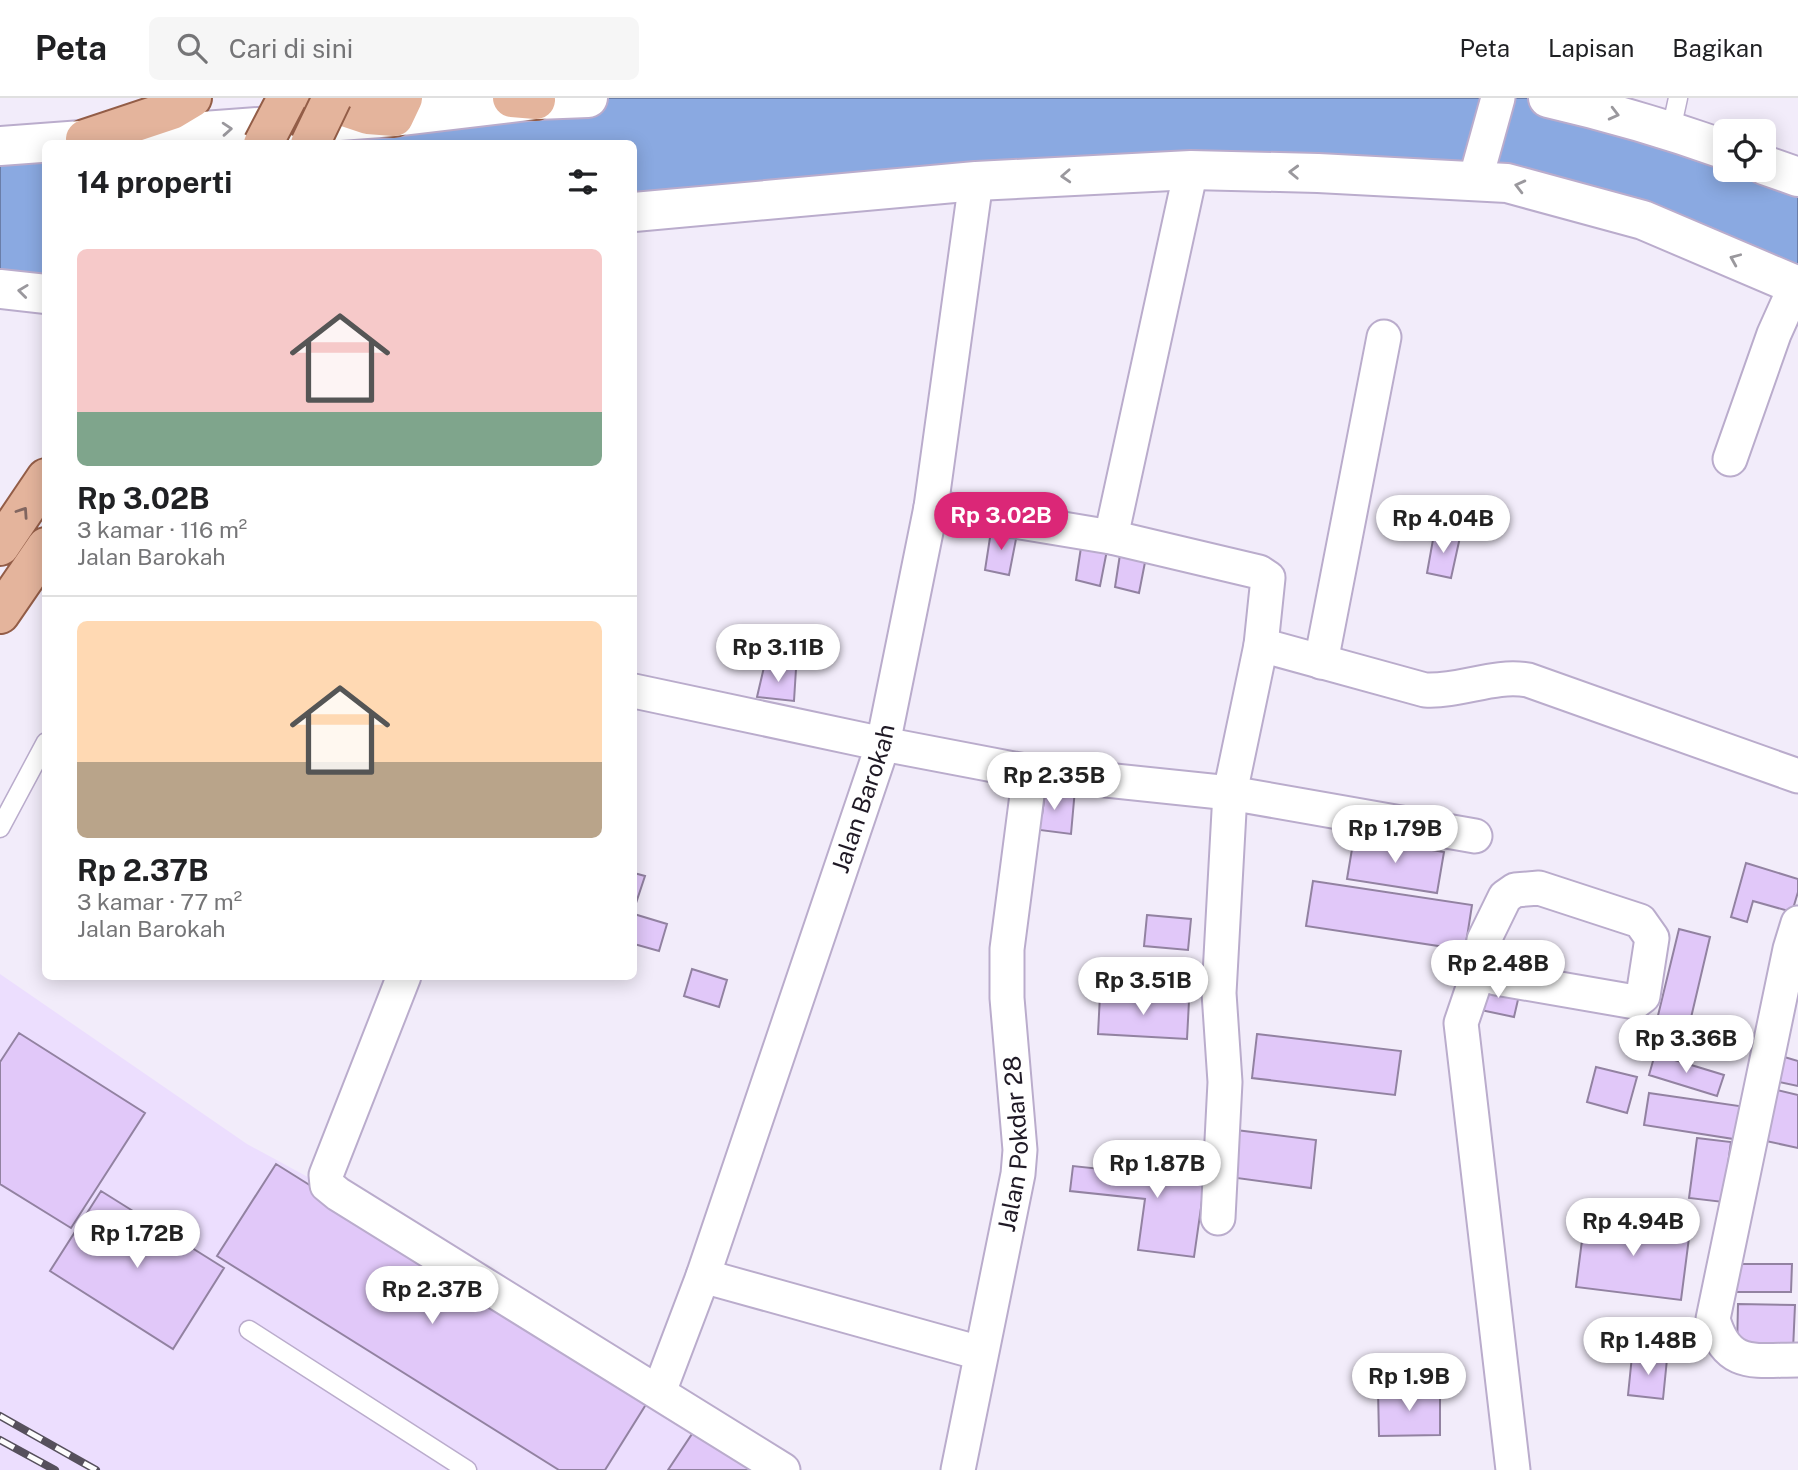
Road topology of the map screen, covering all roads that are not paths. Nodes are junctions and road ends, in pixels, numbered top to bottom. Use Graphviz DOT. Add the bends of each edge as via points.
graph roads {
  1 [pos="192,98"];
  2 [pos="287,98"];
  3 [pos="317,98"];
  4 [pos="332,98"];
  5 [pos="588,98"];
  6 [pos="1498,98"];
  7 [pos="1548,98"];
  8 [pos="524,99"];
  9 [pos="1674,114"];
  10 [pos="394,120"];
  11 [pos="85,139"];
  12 [pos="73,140"];
  13 [pos="265,140"];
  14 [pos="312,140"];
  15 [pos="1713,141"];
  16 [pos="42,143"];
  17 [pos="0,146"];
  18 [pos="1776,169"];
  19 [pos="1191,170"];
  20 [pos="1798,177"];
  21 [pos="976,181"];
  22 [pos="1475,181"];
  23 [pos="637,212"];
  24 [pos="1797,285"];
  25 [pos="0,289"];
  26 [pos="42,294"];
  27 [pos="1384,337"];
  28 [pos="1730,459"];
  29 [pos="42,484"];
  30 [pos="932,507"];
  31 [pos="1111,537"];
  32 [pos="0,546"];
  33 [pos="42,553"];
  34 [pos="0,614"];
  35 [pos="1261,645"];
  36 [pos="1321,662"];
  37 [pos="637,692"];
  38 [pos="883,744"];
  39 [pos="42,749"];
  40 [pos="1031,772"];
  41 [pos="1798,776"];
  42 [pos="1230,793"];
  43 [pos="0,828"];
  44 [pos="1475,836"];
  45 [pos="1798,923"];
  46 [pos="1479,970"];
  47 [pos="402,980"];
  48 [pos="1218,1218"];
  49 [pos="704,1276"];
  50 [pos="249,1329"];
  51 [pos="981,1353"];
  52 [pos="1798,1360"];
  53 [pos="659,1392"];
  54 [pos="467,1470"];
  55 [pos="783,1470"];
  56 [pos="958,1470"];
  57 [pos="1513,1470"];
  1 -- 11 [label="main road" via="172,110"];
  2 -- 13 [label="main road, bridge"];
  3 -- 10 [label="main road"];
  4 -- 14 [label="main road, bridge"];
  5 -- 8 [label="street"];
  6 -- 22 [label="street"];
  7 -- 9 [label="street, one-way"];
  8 -- 10 [label="street"];
  9 -- 15 [label="street"];
  11 -- 10 [label="street, one-way"];
  11 -- 12 [label="street"];
  16 -- 17 [label="street"];
  18 -- 20 [label="street"];
  19 -- 21 [label="street, one-way"];
  22 -- 19 [label="street, one-way"];
  19 -- 31 [label="street"];
  21 -- 23 [label="street"];
  21 -- 30 [label="street, Jalan Barokah"];
  24 -- 22 [label="street, one-way" via="1643,220 1507,183"];
  24 -- 28 [label="street" via="1774,334"];
  26 -- 25 [label="street, one-way"];
  27 -- 36 [label="street"];
  32 -- 29 [label="main road, one-way"];
  30 -- 31 [label="street"];
  30 -- 38 [label="street, Jalan Barokah"];
  31 -- 35 [label="street" via="1259,572 1268,578"];
  33 -- 34 [label="main road"];
  35 -- 36 [label="street"];
  35 -- 42 [label="street"];
  36 -- 41 [label="street" via="1425,690 1452,690 1510,677 1528,680"];
  37 -- 38 [label="street"];
  38 -- 40 [label="street"];
  38 -- 49 [label="street, Jalan Barokah"];
  39 -- 43 [label="lane"];
  40 -- 42 [label="street"];
  40 -- 51 [label="street, Jalan Pokdar 28" via="1007,949 1018,1174"];
  42 -- 44 [label="street"];
  42 -- 48 [label="street" via="1219,993 1226,1082"];
  45 -- 52 [label="street" via="1713,1319 1718,1339 1745,1359"];
  46 -- 46 [label="street" via="1496,978 1635,1002 1643,996 1652,938 1640,921 1539,888 1515,890 1505,898 1484,940"];
  46 -- 57 [label="street" via="1461,1023"];
  47 -- 53 [label="street" via="326,1175 327,1185"];
  49 -- 51 [label="street"];
  49 -- 53 [label="street, Jalan Barokah"];
  50 -- 54 [label="lane"];
  51 -- 56 [label="street, Jalan Pokdar 28"];
  53 -- 55 [label="street"];
}
